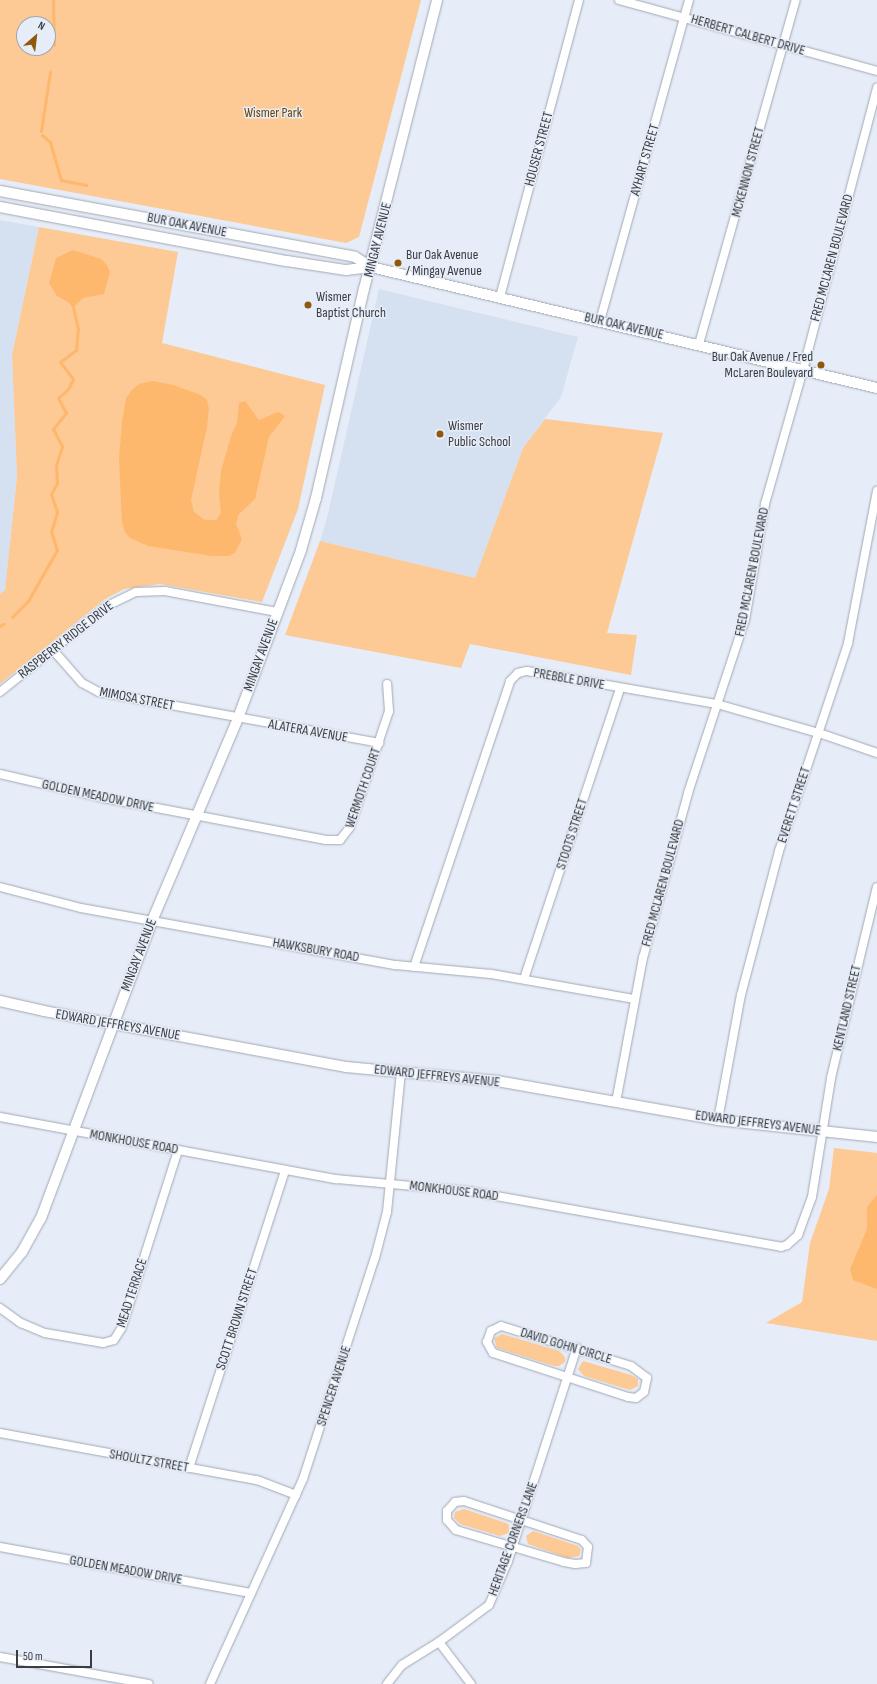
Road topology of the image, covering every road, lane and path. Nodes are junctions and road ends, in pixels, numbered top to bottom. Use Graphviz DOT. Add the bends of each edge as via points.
graph roads {
  1 [pos="437,0"];
  2 [pos="579,0"];
  3 [pos="619,0"];
  4 [pos="689,0"];
  5 [pos="796,0"];
  6 [pos="685,17"];
  7 [pos="783,44"];
  8 [pos="877,71"];
  9 [pos="877,88"];
  10 [pos="873,117"];
  11 [pos="0,191"];
  12 [pos="0,207"];
  13 [pos="371,267"];
  14 [pos="500,297"];
  15 [pos="600,321"];
  16 [pos="700,344"];
  17 [pos="803,370"];
  18 [pos="877,388"];
  19 [pos="877,492"];
  20 [pos="277,612"];
  21 [pos="53,650"];
  22 [pos="387,684"];
  23 [pos="620,688"];
  24 [pos="0,692"];
  25 [pos="717,704"];
  26 [pos="238,718"];
  27 [pos="819,733"];
  28 [pos="379,743"];
  29 [pos="877,753"];
  30 [pos="0,774"];
  31 [pos="197,815"];
  32 [pos="0,887"];
  33 [pos="877,887"];
  34 [pos="152,921"];
  35 [pos="414,967"];
  36 [pos="524,979"];
  37 [pos="634,999"];
  38 [pos="0,1001"];
  39 [pos="112,1024"];
  40 [pos="401,1072"];
  41 [pos="616,1102"];
  42 [pos="0,1117"];
  43 [pos="718,1120"];
  44 [pos="72,1131"];
  45 [pos="822,1131"];
  46 [pos="877,1137"];
  47 [pos="178,1150"];
  48 [pos="285,1170"];
  49 [pos="391,1184"];
  50 [pos="0,1279"];
  51 [pos="0,1308"];
  52 [pos="577,1348"];
  53 [pos="568,1377"];
  54 [pos="0,1434"];
  55 [pos="189,1468"];
  56 [pos="296,1495"];
  57 [pos="522,1518"];
  58 [pos="0,1547"];
  59 [pos="513,1547"];
  60 [pos="251,1593"];
  61 [pos="439,1642"];
  62 [pos="0,1657"];
  63 [pos="149,1684"];
  64 [pos="210,1684"];
  65 [pos="386,1684"];
  66 [pos="471,1684"];
  1 -- 13 [label="street, MINGAY AVENUE"];
  2 -- 14 [label="street, HOUSER STREET"];
  3 -- 6 [label="street, HERBERT CALBERT DRIVE"];
  4 -- 6 [label="street, AYHART STREET"];
  5 -- 7 [label="street, MCKENNON STREET"];
  6 -- 7 [label="street, HERBERT CALBERT DRIVE"];
  6 -- 15 [label="street, AYHART STREET"];
  7 -- 8 [label="street, HERBERT CALBERT DRIVE"];
  7 -- 16 [label="street, MCKENNON STREET"];
  9 -- 10 [label="street, FRED MCLAREN BOULEVARD"];
  10 -- 17 [label="street, FRED MCLAREN BOULEVARD"];
  11 -- 13 [label="street, BUR OAK AVENUE" via="355,257"];
  12 -- 13 [label="street, BUR OAK AVENUE" via="302,263 346,270"];
  13 -- 14 [label="street, BUR OAK AVENUE"];
  13 -- 20 [label="street, MINGAY AVENUE" via="314,506"];
  14 -- 15 [label="street, BUR OAK AVENUE"];
  15 -- 16 [label="street, BUR OAK AVENUE"];
  16 -- 17 [label="street, BUR OAK AVENUE"];
  17 -- 18 [label="street, BUR OAK AVENUE"];
  17 -- 25 [label="street, FRED MCLAREN BOULEVARD" via="765,504 745,620"];
  19 -- 27 [label="street, EVERETT STREET" via="848,644"];
  20 -- 21 [label="street, RASPBERRY RIDGE DRIVE" via="164,591 136,592 107,606"];
  20 -- 26 [label="street, MINGAY AVENUE"];
  21 -- 24 [label="street, RASPBERRY RIDGE DRIVE"];
  21 -- 26 [label="street, MIMOSA STREET" via="90,689"];
  22 -- 28 [label="street, WERMOTH COURT" via="389,711"];
  23 -- 25 [label="street, PREBBLE DRIVE"];
  23 -- 35 [label="street, PREBBLE DRIVE" via="528,671 518,673 510,681"];
  23 -- 36 [label="street, STOOTS STREET"];
  25 -- 27 [label="street, PREBBLE DRIVE"];
  25 -- 37 [label="street, FRED MCLAREN BOULEVARD" via="688,793"];
  26 -- 28 [label="street, ALATERA AVENUE"];
  26 -- 31 [label="street, MINGAY AVENUE"];
  27 -- 29 [label="street, PREBBLE DRIVE"];
  27 -- 43 [label="street, EVERETT STREET" via="779,851 748,966"];
  28 -- 31 [label="street, WERMOTH COURT" via="350,827 340,840 326,840"];
  30 -- 31 [label="street, GOLDEN MEADOW DRIVE" via="74,792"];
  31 -- 34 [label="street, MINGAY AVENUE"];
  32 -- 34 [label="street, HAWKSBURY ROAD" via="81,908"];
  33 -- 45 [label="street, KENTLAND STREET" via="833,1070"];
  34 -- 35 [label="street, HAWKSBURY ROAD"];
  34 -- 39 [label="street, MINGAY AVENUE"];
  35 -- 36 [label="street, HAWKSBURY ROAD"];
  36 -- 37 [label="street, HAWKSBURY ROAD"];
  37 -- 41 [label="street, FRED MCLAREN BOULEVARD"];
  38 -- 39 [label="street, EDWARD JEFFREYS AVENUE"];
  39 -- 40 [label="street, EDWARD JEFFREYS AVENUE" via="346,1067"];
  39 -- 44 [label="street, MINGAY AVENUE"];
  40 -- 41 [label="street, EDWARD JEFFREYS AVENUE" via="497,1081"];
  40 -- 49 [label="street, SPENCER AVENUE"];
  41 -- 43 [label="street, EDWARD JEFFREYS AVENUE"];
  42 -- 44 [label="street, MONKHOUSE ROAD"];
  43 -- 45 [label="street, EDWARD JEFFREYS AVENUE"];
  44 -- 47 [label="street, MONKHOUSE ROAD"];
  44 -- 50 [label="street, MINGAY AVENUE" via="36,1228 22,1252"];
  45 -- 46 [label="street, EDWARD JEFFREYS AVENUE"];
  45 -- 49 [label="street, MONKHOUSE ROAD" via="809,1207 796,1240 781,1247 468,1191"];
  47 -- 48 [label="street, MONKHOUSE ROAD"];
  47 -- 51 [label="street, MEAD TERRACE" via="122,1327 114,1340 103,1343 45,1333 21,1323"];
  48 -- 49 [label="street, MONKHOUSE ROAD" via="336,1179"];
  48 -- 55 [label="street, SCOTT BROWN STREET"];
  49 -- 56 [label="street, SPENCER AVENUE" via="385,1224 377,1251 326,1412"];
  52 -- 53 [label="street, HERITAGE CORNERS LANE"];
  52 -- 53 [label="street, DAVID GOHN CIRCLE" via="631,1366 647,1378 644,1392 636,1398 628,1397"];
  52 -- 53 [label="street, DAVID GOHN CIRCLE" via="501,1326 491,1331 487,1342 493,1353"];
  53 -- 57 [label="street, HERITAGE CORNERS LANE"];
  54 -- 55 [label="street, SHOULTZ STREET"];
  55 -- 56 [label="street, SHOULTZ STREET" via="257,1480"];
  56 -- 60 [label="street, SPENCER AVENUE"];
  57 -- 59 [label="street, HERITAGE CORNERS LANE"];
  57 -- 59 [label="street" via="464,1501 455,1502 447,1511 447,1520 456,1530"];
  57 -- 59 [label="street" via="582,1540 588,1546 589,1554 586,1563 575,1564"];
  58 -- 60 [label="street, GOLDEN MEADOW DRIVE"];
  59 -- 61 [label="street, HERITAGE CORNERS LANE" via="490,1605"];
  60 -- 64 [label="street, SPENCER AVENUE"];
  61 -- 65 [label="street, HERITAGE CORNERS LANE" via="402,1665"];
  61 -- 66 [label="street"];
  62 -- 63 [label="street"];
}
